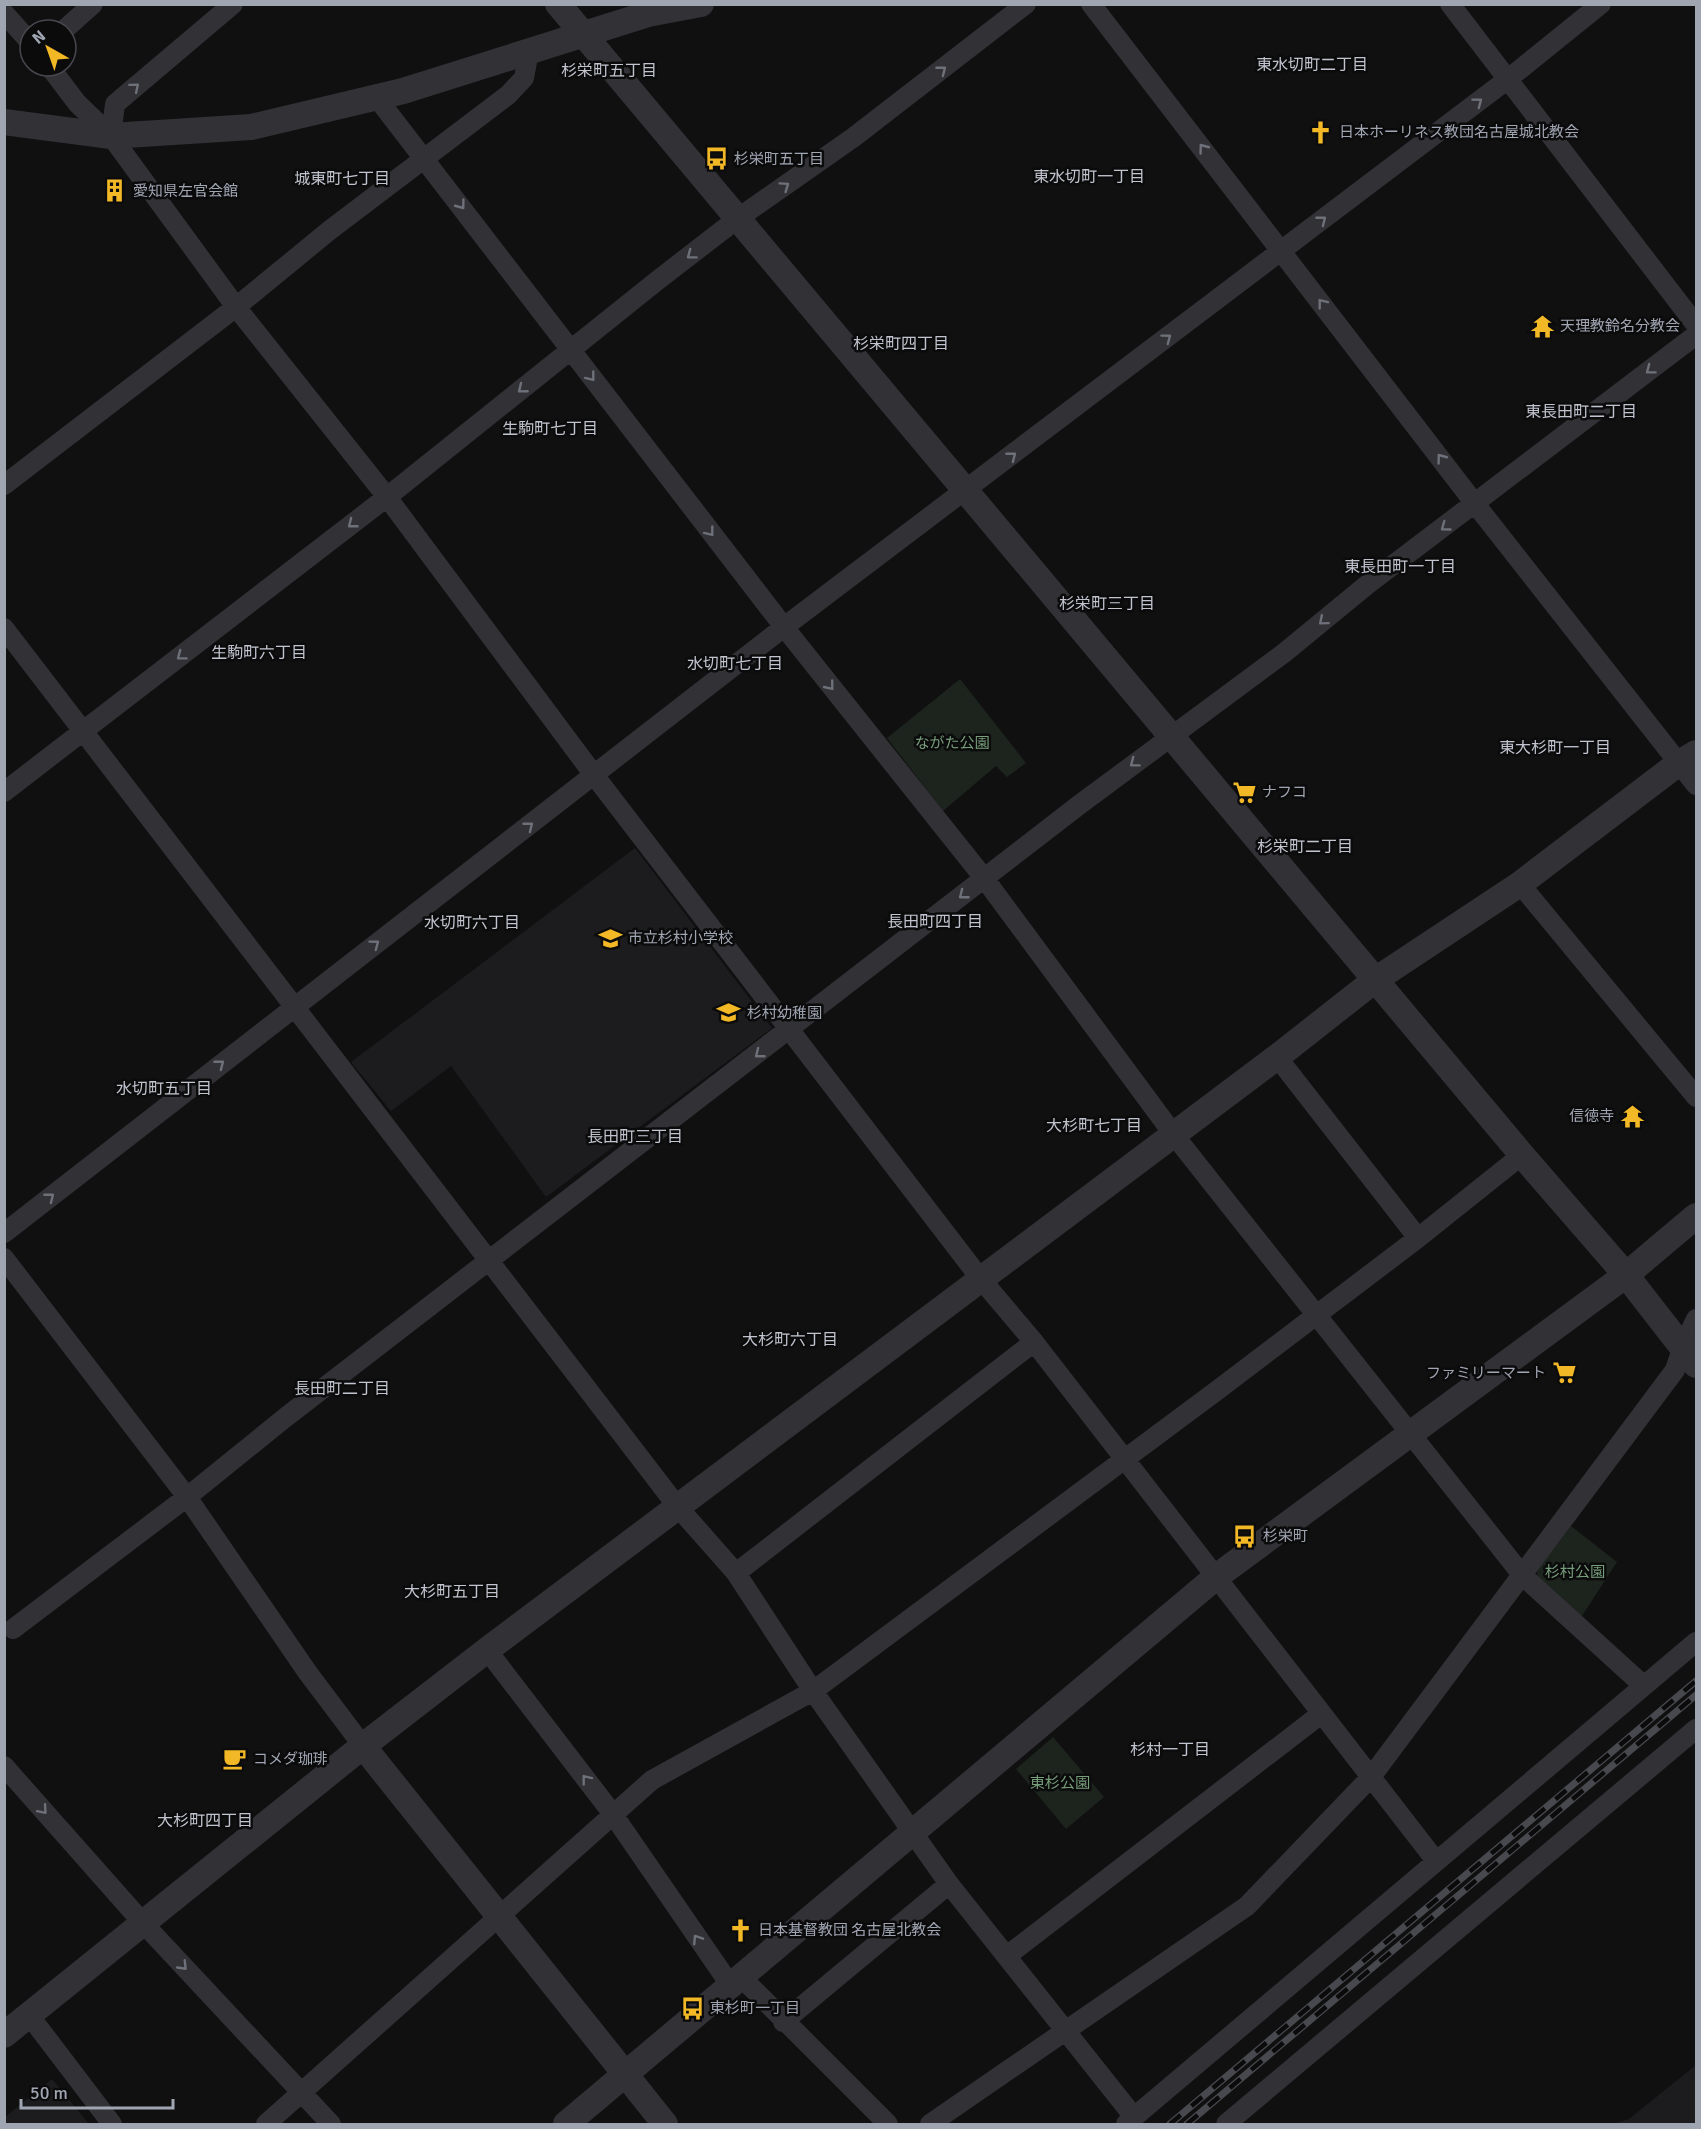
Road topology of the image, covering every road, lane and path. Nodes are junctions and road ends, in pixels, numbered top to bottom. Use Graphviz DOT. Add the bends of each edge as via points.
graph roads {
  1 [pos="93,4"];
  2 [pos="232,4"];
  3 [pos="558,4"];
  4 [pos="701,4"];
  5 [pos="1026,4"];
  6 [pos="1091,4"];
  7 [pos="1450,4"];
  8 [pos="1601,4"];
  9 [pos="651,9"];
  10 [pos="4,14"];
  11 [pos="77,18"];
  12 [pos="18,29"];
  13 [pos="582,34"];
  14 [pos="529,51"];
  15 [pos="59,78"];
  16 [pos="1508,80"];
  17 [pos="377,98"];
  18 [pos="4,122"];
  19 [pos="111,136"];
  20 [pos="426,158"];
  21 [pos="737,219"];
  22 [pos="1281,252"];
  23 [pos="236,307"];
  24 [pos="1696,326"];
  25 [pos="1696,335"];
  26 [pos="570,350"];
  27 [pos="4,485"];
  28 [pos="966,492"];
  29 [pos="387,496"];
  30 [pos="1476,505"];
  31 [pos="784,627"];
  32 [pos="4,628"];
  33 [pos="83,730"];
  34 [pos="1170,736"];
  35 [pos="1688,758"];
  36 [pos="594,775"];
  37 [pos="1696,785"];
  38 [pos="4,792"];
  39 [pos="984,878"];
  40 [pos="1520,884"];
  41 [pos="1375,980"];
  42 [pos="294,1006"];
  43 [pos="790,1030"];
  44 [pos="1277,1057"];
  45 [pos="1696,1097"];
  46 [pos="1174,1135"];
  47 [pos="1522,1155"];
  48 [pos="1696,1216"];
  49 [pos="4,1233"];
  50 [pos="1418,1238"];
  51 [pos="4,1258"];
  52 [pos="488,1260"];
  53 [pos="1626,1275"];
  54 [pos="980,1278"];
  55 [pos="1317,1313"];
  56 [pos="1696,1319"];
  57 [pos="1034,1342"];
  58 [pos="1690,1356"];
  59 [pos="1411,1433"];
  60 [pos="1122,1458"];
  61 [pos="188,1497"];
  62 [pos="677,1506"];
  63 [pos="736,1573"];
  64 [pos="1523,1576"];
  65 [pos="1216,1577"];
  66 [pos="13,1629"];
  67 [pos="1696,1642"];
  68 [pos="487,1650"];
  69 [pos="1644,1686"];
  70 [pos="813,1691"];
  71 [pos="1321,1714"];
  72 [pos="1694,1738"];
  73 [pos="363,1746"];
  74 [pos="4,1766"];
  75 [pos="1371,1777"];
  76 [pos="612,1814"];
  77 [pos="912,1833"];
  78 [pos="1436,1861"];
  79 [pos="949,1884"];
  80 [pos="499,1915"];
  81 [pos="143,1923"];
  82 [pos="1008,1955"];
  83 [pos="736,1982"];
  84 [pos="29,2014"];
  85 [pos="783,2022"];
  86 [pos="1066,2032"];
  87 [pos="4,2035"];
  88 [pos="627,2076"];
  89 [pos="303,2091"];
  90 [pos="1130,2121"];
  91 [pos="112,2124"];
  92 [pos="266,2124"];
  93 [pos="331,2124"];
  94 [pos="566,2124"];
  95 [pos="665,2124"];
  96 [pos="888,2124"];
  97 [pos="930,2124"];
  98 [pos="1226,2124"];
  1 -- 11 [label="street"];
  19 -- 2 [label="street, one-way" via="115,104"];
  3 -- 13 [label="street"];
  4 -- 9 [label="street"];
  21 -- 5 [label="street, one-way" via="854,137"];
  22 -- 6 [label="street, one-way"];
  7 -- 16 [label="street"];
  8 -- 16 [label="street"];
  9 -- 13 [label="street"];
  10 -- 12 [label="street"];
  13 -- 14 [label="street"];
  13 -- 21 [label="street"];
  14 -- 17 [label="street"];
  14 -- 20 [label="street" via="524,78 508,95"];
  15 -- 19 [label="street" via="77,103"];
  22 -- 16 [label="street, one-way"];
  16 -- 24 [label="street"];
  17 -- 19 [label="street" via="251,127"];
  17 -- 20 [label="street"];
  18 -- 19 [label="street"];
  19 -- 23 [label="street"];
  20 -- 23 [label="street"];
  20 -- 26 [label="street, one-way"];
  21 -- 26 [label="street, one-way"];
  21 -- 28 [label="street"];
  28 -- 22 [label="street, one-way"];
  30 -- 22 [label="street, one-way"];
  23 -- 27 [label="street"];
  23 -- 29 [label="street"];
  25 -- 30 [label="street, one-way"];
  26 -- 29 [label="street, one-way"];
  26 -- 31 [label="street, one-way"];
  28 -- 31 [label="street"];
  28 -- 34 [label="street"];
  29 -- 33 [label="street, one-way"];
  29 -- 36 [label="street"];
  30 -- 34 [label="street, one-way"];
  30 -- 35 [label="street"];
  31 -- 36 [label="street"];
  31 -- 39 [label="street, one-way"];
  32 -- 33 [label="street"];
  33 -- 38 [label="street"];
  33 -- 42 [label="street"];
  34 -- 39 [label="street, one-way"];
  34 -- 41 [label="street"];
  35 -- 37 [label="street"];
  35 -- 40 [label="street"];
  42 -- 36 [label="street, one-way"];
  36 -- 43 [label="street"];
  39 -- 43 [label="street, one-way"];
  39 -- 46 [label="street"];
  40 -- 41 [label="street"];
  40 -- 45 [label="street"];
  41 -- 44 [label="street"];
  41 -- 47 [label="street"];
  49 -- 42 [label="street, one-way"];
  42 -- 52 [label="street"];
  43 -- 52 [label="street, one-way"];
  43 -- 54 [label="street"];
  44 -- 46 [label="street"];
  44 -- 50 [label="street"];
  46 -- 54 [label="street"];
  46 -- 55 [label="street"];
  47 -- 50 [label="street"];
  47 -- 53 [label="street"];
  48 -- 53 [label="street"];
  50 -- 55 [label="street"];
  51 -- 61 [label="street"];
  52 -- 61 [label="street"];
  52 -- 62 [label="street"];
  53 -- 58 [label="street"];
  53 -- 59 [label="street"];
  54 -- 57 [label="street"];
  54 -- 62 [label="street"];
  55 -- 59 [label="street"];
  55 -- 60 [label="street"];
  56 -- 58 [label="street"];
  57 -- 60 [label="street"];
  57 -- 63 [label="street"];
  58 -- 64 [label="street" via="1675,1370"];
  59 -- 64 [label="street"];
  59 -- 65 [label="street"];
  60 -- 65 [label="street"];
  60 -- 70 [label="street"];
  61 -- 66 [label="street"];
  61 -- 73 [label="street" via="308,1673"];
  62 -- 63 [label="street"];
  62 -- 68 [label="street"];
  63 -- 70 [label="street"];
  64 -- 69 [label="street"];
  64 -- 75 [label="street"];
  65 -- 71 [label="street"];
  65 -- 77 [label="street"];
  67 -- 69 [label="street"];
  68 -- 73 [label="street"];
  76 -- 68 [label="street, one-way"];
  69 -- 78 [label="street"];
  70 -- 76 [label="street" via="652,1780"];
  70 -- 77 [label="street"];
  71 -- 75 [label="street"];
  71 -- 82 [label="street"];
  72 -- 98 [label="street"];
  73 -- 80 [label="street"];
  73 -- 81 [label="street"];
  74 -- 81 [label="street, one-way"];
  75 -- 78 [label="street"];
  75 -- 86 [label="street" via="1247,1906"];
  76 -- 80 [label="street"];
  83 -- 76 [label="street, one-way"];
  77 -- 79 [label="street"];
  77 -- 83 [label="street"];
  78 -- 90 [label="street"];
  79 -- 82 [label="street"];
  79 -- 85 [label="street"];
  80 -- 88 [label="street"];
  80 -- 89 [label="street"];
  81 -- 84 [label="street"];
  81 -- 89 [label="street, one-way"];
  82 -- 86 [label="street"];
  83 -- 85 [label="street"];
  83 -- 88 [label="street"];
  84 -- 87 [label="street"];
  84 -- 91 [label="street"];
  85 -- 96 [label="street"];
  86 -- 90 [label="street"];
  86 -- 97 [label="street"];
  88 -- 94 [label="street"];
  88 -- 95 [label="street"];
  89 -- 92 [label="street"];
  89 -- 93 [label="street"];
}
